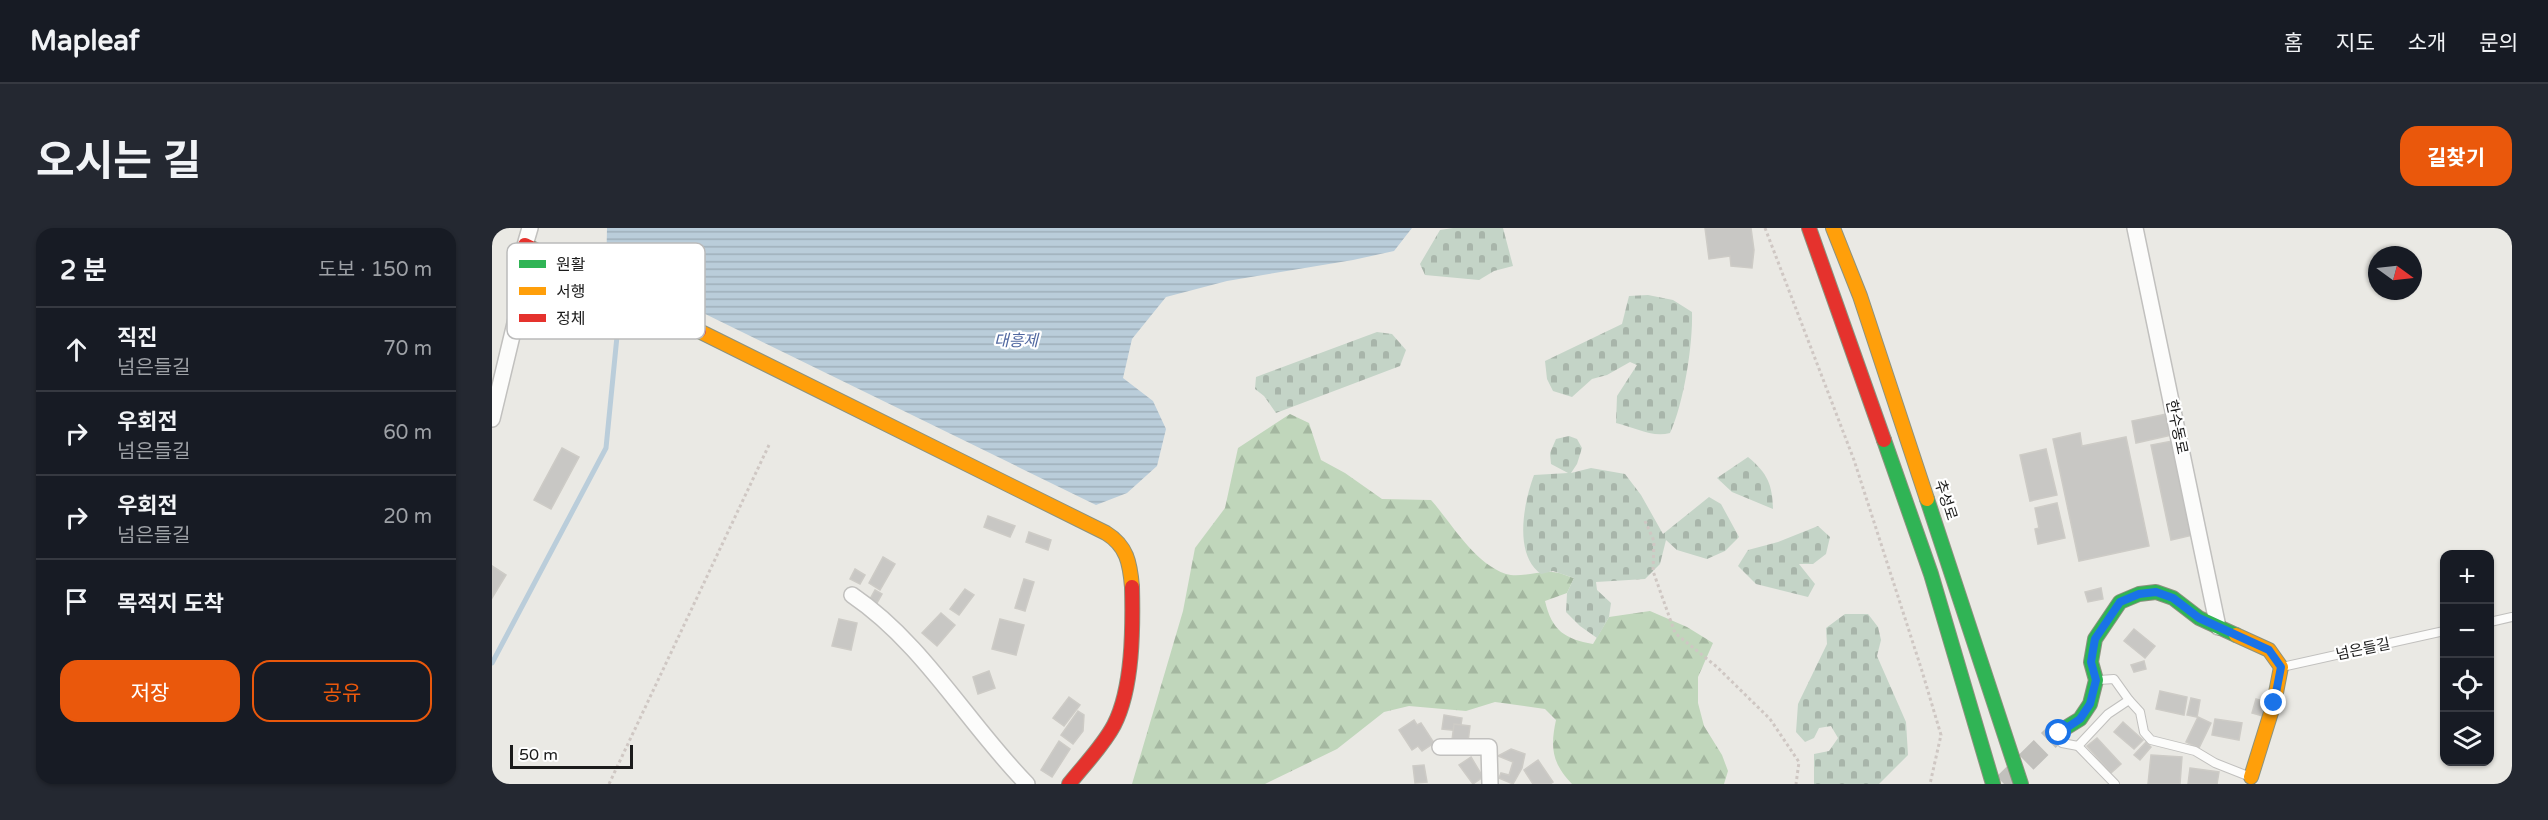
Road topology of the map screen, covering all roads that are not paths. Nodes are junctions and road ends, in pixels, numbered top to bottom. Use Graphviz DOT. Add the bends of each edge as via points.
graph roads {
  1 [pos="530,228"];
  2 [pos="1809,228"];
  3 [pos="1833,228"];
  4 [pos="2135,228"];
  5 [pos="526,243"];
  6 [pos="705,332"];
  7 [pos="511,339"];
  8 [pos="492,419"];
  9 [pos="852,595"];
  10 [pos="2512,617"];
  11 [pos="2494,621"];
  12 [pos="2218,627"];
  13 [pos="2440,632"];
  14 [pos="2281,667"];
  15 [pos="2096,680"];
  16 [pos="2128,700"];
  17 [pos="2054,735"];
  18 [pos="2078,746"];
  19 [pos="1440,747"];
  20 [pos="2249,781"];
  21 [pos="1026,784"];
  22 [pos="1069,784"];
  23 [pos="1490,784"];
  24 [pos="1993,784"];
  25 [pos="2021,784"];
  26 [pos="2115,784"];
  1 -- 5 [label="street"];
  2 -- 24 [label="street" via="1931,574"];
  3 -- 25 [label="street, 추성로" via="1860,296"];
  4 -- 12 [label="street, 한수동로"];
  6 -- 22 [label="street" via="1118,540 1126,554 1133,608 1125,686 1115,723"];
  7 -- 8 [label="street"];
  9 -- 21 [label="street" via="875,611 931,668 996,753"];
  10 -- 11 [label="lane"];
  12 -- 14 [label="street" via="2269,650"];
  12 -- 15 [label="street" via="2173,598 2156,592 2120,602 2095,639 2091,662"];
  13 -- 14 [label="lane, 넘은들길"];
  14 -- 20 [label="street"];
  15 -- 16 [label="lane" via="2114,679"];
  15 -- 17 [label="street" via="2090,704 2080,719"];
  16 -- 18 [label="lane" via="2108,714"];
  16 -- 20 [label="lane" via="2140,712 2144,732 2151,740 2195,751"];
  17 -- 18 [label="lane" via="2062,743"];
  18 -- 26 [label="lane"];
  19 -- 23 [label="street" via="1490,747"];
}
